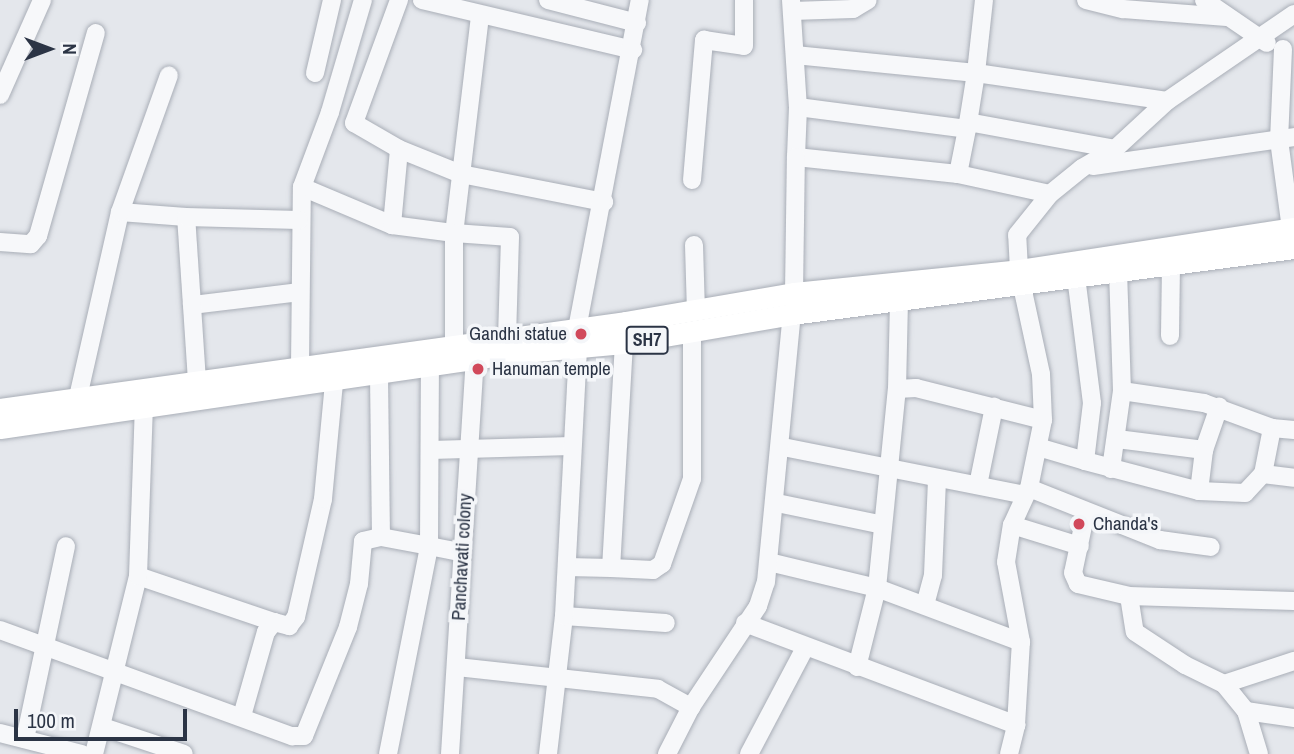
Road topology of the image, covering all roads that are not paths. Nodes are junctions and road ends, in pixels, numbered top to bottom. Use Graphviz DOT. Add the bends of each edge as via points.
graph roads {
  1 [pos="42,0"];
  2 [pos="332,0"];
  3 [pos="363,0"];
  4 [pos="399,0"];
  5 [pos="422,0"];
  6 [pos="548,0"];
  7 [pos="640,0"];
  8 [pos="744,0"];
  9 [pos="868,0"];
  10 [pos="984,0"];
  11 [pos="1086,0"];
  12 [pos="791,6"];
  13 [pos="1218,6"];
  14 [pos="1294,14"];
  15 [pos="480,16"];
  16 [pos="637,23"];
  17 [pos="96,33"];
  18 [pos="1256,38"];
  19 [pos="1288,48"];
  20 [pos="633,50"];
  21 [pos="795,55"];
  22 [pos="315,73"];
  23 [pos="976,73"];
  24 [pos="169,75"];
  25 [pos="0,95"];
  26 [pos="1167,101"];
  27 [pos="798,107"];
  28 [pos="330,112"];
  29 [pos="354,123"];
  30 [pos="967,126"];
  31 [pos="1287,139"];
  32 [pos="399,149"];
  33 [pos="1115,149"];
  34 [pos="796,157"];
  35 [pos="1082,168"];
  36 [pos="461,174"];
  37 [pos="957,174"];
  38 [pos="692,180"];
  39 [pos="302,187"];
  40 [pos="1050,194"];
  41 [pos="604,202"];
  42 [pos="120,212"];
  43 [pos="186,217"];
  44 [pos="299,219"];
  45 [pos="392,225"];
  46 [pos="454,233"];
  47 [pos="1293,235"];
  48 [pos="0,242"];
  49 [pos="695,244"];
  50 [pos="1171,264"];
  51 [pos="1118,270"];
  52 [pos="1076,276"];
  53 [pos="1020,277"];
  54 [pos="299,292"];
  55 [pos="899,301"];
  56 [pos="793,304"];
  57 [pos="192,305"];
  58 [pos="696,311"];
  59 [pos="692,333"];
  60 [pos="1170,336"];
  61 [pos="577,338"];
  62 [pos="507,339"];
  63 [pos="624,343"];
  64 [pos="454,345"];
  65 [pos="475,360"];
  66 [pos="430,366"];
  67 [pos="300,367"];
  68 [pos="385,368"];
  69 [pos="197,381"];
  70 [pos="334,382"];
  71 [pos="897,389"];
  72 [pos="1122,391"];
  73 [pos="78,397"];
  74 [pos="144,407"];
  75 [pos="994,407"];
  76 [pos="1219,407"];
  77 [pos="0,409"];
  78 [pos="1043,420"];
  79 [pos="0,428"];
  80 [pos="1272,429"];
  81 [pos="1294,430"];
  82 [pos="1117,439"];
  83 [pos="571,446"];
  84 [pos="470,447"];
  85 [pos="783,447"];
  86 [pos="1038,447"];
  87 [pos="430,450"];
  88 [pos="1204,450"];
  89 [pos="1085,461"];
  90 [pos="889,466"];
  91 [pos="1111,470"];
  92 [pos="1263,474"];
  93 [pos="1294,478"];
  94 [pos="937,479"];
  95 [pos="978,485"];
  96 [pos="1026,491"];
  97 [pos="1199,491"];
  98 [pos="777,503"];
  99 [pos="1086,512"];
  100 [pos="883,525"];
  101 [pos="1012,525"];
  102 [pos="382,537"];
  103 [pos="429,546"];
  104 [pos="1080,546"];
  105 [pos="66,547"];
  106 [pos="1212,547"];
  107 [pos="461,552"];
  108 [pos="769,562"];
  109 [pos="567,567"];
  110 [pos="611,568"];
  111 [pos="138,576"];
  112 [pos="877,588"];
  113 [pos="1129,596"];
  114 [pos="1294,601"];
  115 [pos="925,605"];
  116 [pos="564,616"];
  117 [pos="274,622"];
  118 [pos="666,623"];
  119 [pos="745,623"];
  120 [pos="0,630"];
  121 [pos="1021,642"];
  122 [pos="46,645"];
  123 [pos="805,648"];
  124 [pos="1294,661"];
  125 [pos="457,667"];
  126 [pos="857,667"];
  127 [pos="116,671"];
  128 [pos="556,677"];
  129 [pos="1224,684"];
  130 [pos="691,707"];
  131 [pos="1246,711"];
  132 [pos="242,716"];
  133 [pos="1294,718"];
  134 [pos="1016,725"];
  135 [pos="103,727"];
  136 [pos="0,733"];
  137 [pos="25,739"];
  138 [pos="82,754"];
  139 [pos="94,754"];
  140 [pos="184,754"];
  141 [pos="388,754"];
  142 [pos="450,754"];
  143 [pos="548,754"];
  144 [pos="667,754"];
  145 [pos="749,754"];
  146 [pos="1009,754"];
  147 [pos="1259,754"];
  1 -- 25 [label="street"];
  2 -- 22 [label="street"];
  3 -- 28 [label="street"];
  4 -- 29 [label="street"];
  5 -- 15 [label="street"];
  6 -- 16 [label="street"];
  7 -- 16 [label="street"];
  8 -- 38 [label="street" via="744,46 704,40"];
  9 -- 12 [label="street" via="853,9"];
  10 -- 23 [label="street"];
  11 -- 13 [label="street" via="1123,9"];
  12 -- 21 [label="street"];
  13 -- 18 [label="street"];
  14 -- 18 [label="street"];
  15 -- 20 [label="street"];
  15 -- 36 [label="street"];
  16 -- 20 [label="street"];
  17 -- 48 [label="street" via="38,236 31,244"];
  18 -- 19 [label="street"];
  18 -- 26 [label="street"];
  19 -- 31 [label="street"];
  20 -- 41 [label="street"];
  21 -- 23 [label="street"];
  21 -- 27 [label="street"];
  23 -- 26 [label="street"];
  23 -- 30 [label="street"];
  24 -- 42 [label="street"];
  26 -- 33 [label="street"];
  27 -- 30 [label="street"];
  27 -- 34 [label="street"];
  28 -- 29 [label="street"];
  28 -- 39 [label="street"];
  29 -- 32 [label="street"];
  30 -- 33 [label="street"];
  30 -- 37 [label="street"];
  31 -- 35 [label="street"];
  31 -- 47 [label="street"];
  32 -- 36 [label="street"];
  32 -- 45 [label="street"];
  33 -- 35 [label="street"];
  34 -- 37 [label="street"];
  34 -- 56 [label="street"];
  35 -- 40 [label="street"];
  36 -- 41 [label="street"];
  36 -- 46 [label="street"];
  37 -- 40 [label="street"];
  39 -- 44 [label="street"];
  39 -- 45 [label="street"];
  40 -- 53 [label="street" via="1017,235"];
  41 -- 61 [label="street"];
  42 -- 43 [label="street"];
  42 -- 73 [label="street"];
  43 -- 44 [label="street"];
  43 -- 57 [label="street"];
  44 -- 54 [label="street"];
  45 -- 46 [label="street"];
  46 -- 62 [label="street" via="510,237"];
  46 -- 64 [label="street"];
  47 -- 50 [label="main road, SH7"];
  47 -- 53 [label="main road, SH7"];
  49 -- 58 [label="street"];
  50 -- 51 [label="main road, SH7"];
  50 -- 60 [label="street"];
  51 -- 52 [label="main road, SH7"];
  51 -- 72 [label="street"];
  52 -- 53 [label="main road, SH7"];
  52 -- 89 [label="street" via="1092,402"];
  53 -- 55 [label="main road, SH7"];
  53 -- 56 [label="main road, SH7"];
  53 -- 78 [label="street" via="1041,374"];
  54 -- 57 [label="street"];
  54 -- 67 [label="street"];
  55 -- 56 [label="main road, SH7"];
  55 -- 71 [label="street"];
  56 -- 58 [label="main road, SH7"];
  56 -- 59 [label="main road, SH7"];
  56 -- 85 [label="street"];
  57 -- 69 [label="street"];
  58 -- 61 [label="main road, SH7"];
  59 -- 63 [label="main road, SH7"];
  59 -- 110 [label="street" via="694,455 688,491 662,564 653,570"];
  61 -- 62 [label="main road, SH7"];
  61 -- 63 [label="main road, SH7"];
  61 -- 65 [label="main road, SH7"];
  61 -- 83 [label="street"];
  62 -- 64 [label="main road, SH7"];
  63 -- 110 [label="street"];
  64 -- 68 [label="main road, SH7"];
  65 -- 66 [label="main road, SH7"];
  65 -- 84 [label="street, Panchavati colony"];
  66 -- 68 [label="main road, SH7"];
  66 -- 87 [label="street"];
  67 -- 68 [label="main road, SH7"];
  67 -- 69 [label="main road, SH7"];
  68 -- 70 [label="main road, SH7"];
  68 -- 102 [label="street"];
  69 -- 73 [label="main road, SH7"];
  70 -- 74 [label="main road, SH7"];
  70 -- 117 [label="street" via="323,499 296,617 289,626"];
  71 -- 75 [label="street" via="916,388"];
  71 -- 90 [label="street"];
  72 -- 76 [label="street"];
  72 -- 82 [label="street"];
  73 -- 77 [label="main road, SH7"];
  74 -- 79 [label="main road, SH7"];
  74 -- 111 [label="street"];
  75 -- 78 [label="street"];
  75 -- 95 [label="street"];
  76 -- 80 [label="street"];
  76 -- 88 [label="street"];
  78 -- 86 [label="street"];
  80 -- 81 [label="street"];
  80 -- 92 [label="street"];
  82 -- 88 [label="street"];
  82 -- 91 [label="street"];
  83 -- 84 [label="street"];
  83 -- 109 [label="street"];
  84 -- 87 [label="street"];
  84 -- 107 [label="street, Panchavati colony"];
  85 -- 90 [label="street"];
  85 -- 98 [label="street"];
  86 -- 89 [label="street"];
  86 -- 96 [label="street"];
  87 -- 103 [label="street"];
  88 -- 97 [label="street"];
  89 -- 91 [label="street"];
  90 -- 94 [label="street"];
  90 -- 100 [label="street"];
  91 -- 97 [label="street"];
  92 -- 93 [label="street"];
  92 -- 97 [label="street" via="1245,493"];
  94 -- 95 [label="street"];
  94 -- 115 [label="street" via="933,575"];
  95 -- 96 [label="street"];
  96 -- 99 [label="street"];
  96 -- 101 [label="street"];
  98 -- 100 [label="street"];
  98 -- 108 [label="street"];
  99 -- 104 [label="street"];
  99 -- 106 [label="street" via="1160,540"];
  100 -- 112 [label="street"];
  101 -- 104 [label="street"];
  101 -- 121 [label="street" via="1006,562"];
  102 -- 103 [label="street"];
  102 -- 132 [label="street" via="363,541 348,627 309,731 292,736"];
  103 -- 107 [label="street"];
  103 -- 141 [label="street"];
  104 -- 113 [label="street" via="1075,581"];
  105 -- 122 [label="street"];
  107 -- 125 [label="street, Panchavati colony"];
  108 -- 112 [label="street"];
  108 -- 119 [label="street" via="758,606"];
  109 -- 110 [label="street"];
  109 -- 116 [label="street"];
  111 -- 117 [label="street"];
  111 -- 127 [label="street"];
  112 -- 115 [label="street"];
  112 -- 126 [label="street"];
  113 -- 114 [label="street"];
  113 -- 129 [label="street" via="1130,624 1135,632"];
  115 -- 121 [label="street"];
  116 -- 118 [label="street"];
  116 -- 128 [label="street"];
  117 -- 132 [label="street" via="264,638"];
  119 -- 123 [label="street"];
  119 -- 130 [label="street"];
  120 -- 122 [label="street"];
  121 -- 134 [label="street"];
  122 -- 127 [label="street"];
  122 -- 137 [label="street"];
  123 -- 126 [label="street"];
  123 -- 145 [label="street"];
  124 -- 129 [label="street"];
  125 -- 128 [label="street"];
  125 -- 142 [label="street, Panchavati colony"];
  126 -- 134 [label="street"];
  127 -- 132 [label="street"];
  127 -- 135 [label="street"];
  128 -- 130 [label="street" via="648,687"];
  128 -- 143 [label="street"];
  129 -- 131 [label="street"];
  130 -- 144 [label="street"];
  131 -- 133 [label="street"];
  131 -- 147 [label="street"];
  134 -- 146 [label="street"];
  135 -- 139 [label="street"];
  135 -- 140 [label="street"];
  136 -- 137 [label="street"];
  137 -- 138 [label="street"];
}
